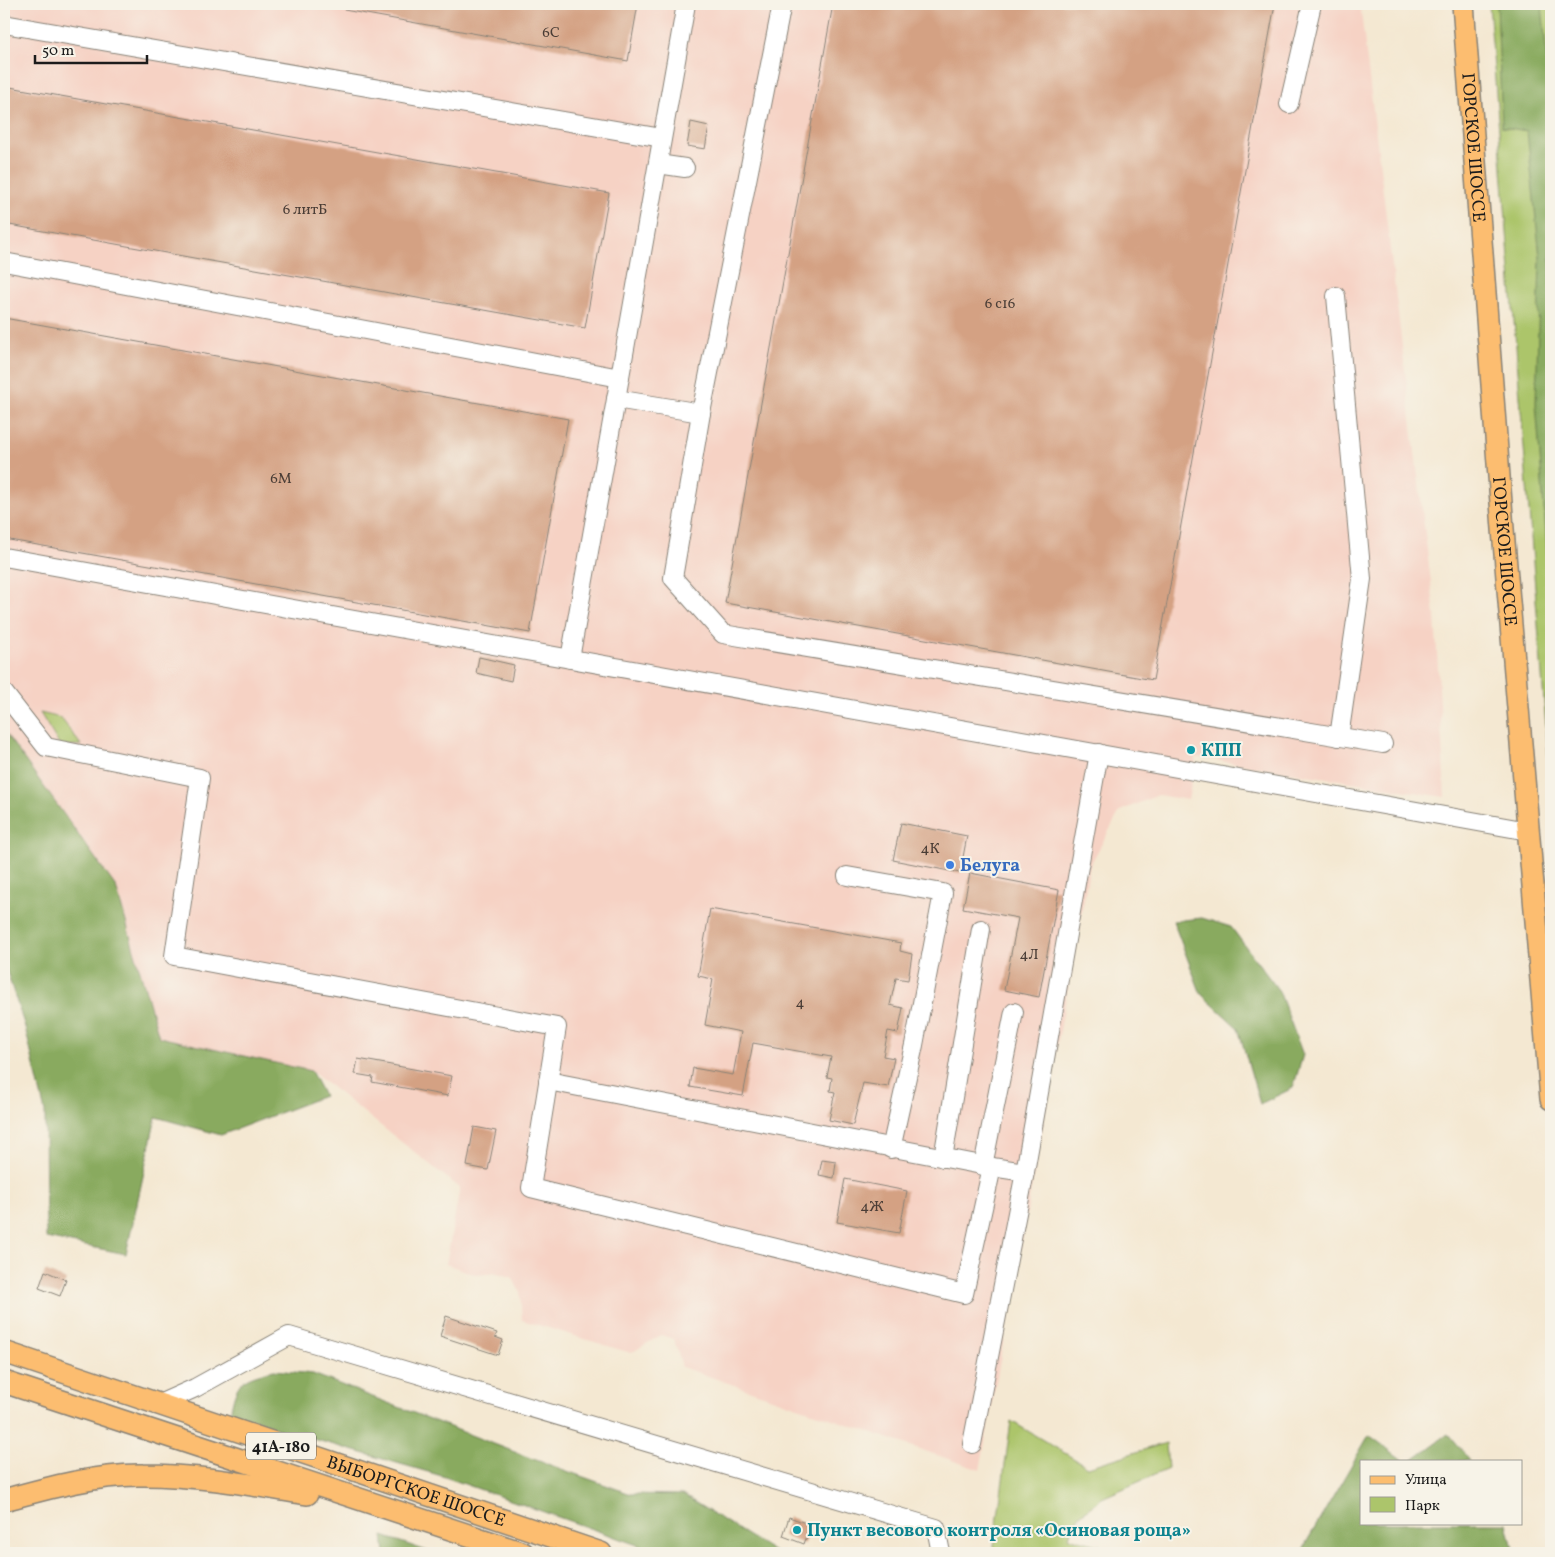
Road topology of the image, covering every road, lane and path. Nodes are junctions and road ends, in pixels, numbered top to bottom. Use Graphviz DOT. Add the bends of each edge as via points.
graph roads {
  1 [pos="686,4"];
  2 [pos="782,4"];
  3 [pos="1312,4"];
  4 [pos="1463,4"];
  5 [pos="4,24"];
  6 [pos="1289,104"];
  7 [pos="662,138"];
  8 [pos="658,164"];
  9 [pos="685,168"];
  10 [pos="4,262"];
  11 [pos="1336,296"];
  12 [pos="620,378"];
  13 [pos="616,399"];
  14 [pos="701,413"];
  15 [pos="4,557"];
  16 [pos="570,659"];
  17 [pos="4,693"];
  18 [pos="1339,737"];
  19 [pos="1383,744"];
  20 [pos="1099,753"];
  21 [pos="1528,831"];
  22 [pos="847,876"];
  23 [pos="982,929"];
  24 [pos="1014,1012"];
  25 [pos="548,1081"];
  26 [pos="1551,1099"];
  27 [pos="891,1150"];
  28 [pos="943,1158"];
  29 [pos="988,1166"];
  30 [pos="1025,1172"];
  31 [pos="4,1352"];
  32 [pos="4,1382"];
  33 [pos="157,1405"];
  34 [pos="972,1444"];
  35 [pos="4,1500"];
  36 [pos="366,1502"];
  37 [pos="522,1553"];
  38 [pos="601,1553"];
  39 [pos="941,1553"];
  1 -- 7 [label="lane"];
  2 -- 14 [label="lane"];
  3 -- 6 [label="lane"];
  4 -- 21 [label="main road, ГОРСКОЕ ШОССЕ"];
  5 -- 7 [label="lane"];
  7 -- 8 [label="lane"];
  8 -- 9 [label="lane"];
  8 -- 12 [label="lane"];
  10 -- 12 [label="lane"];
  11 -- 18 [label="lane" via="1362,579"];
  12 -- 13 [label="lane"];
  13 -- 14 [label="lane"];
  13 -- 16 [label="lane"];
  14 -- 18 [label="lane" via="673,578 723,634"];
  15 -- 16 [label="lane"];
  16 -- 20 [label="lane"];
  17 -- 25 [label="lane" via="46,747 200,778 174,956 557,1027"];
  18 -- 19 [label="lane"];
  20 -- 21 [label="lane"];
  20 -- 30 [label="lane"];
  21 -- 26 [label="main road, ГОРСКОЕ ШОССЕ"];
  22 -- 27 [label="lane" via="943,893"];
  23 -- 28 [label="lane"];
  24 -- 29 [label="lane"];
  25 -- 27 [label="lane"];
  25 -- 29 [label="lane" via="531,1188 964,1294"];
  27 -- 28 [label="lane"];
  28 -- 29 [label="lane"];
  29 -- 30 [label="lane"];
  30 -- 34 [label="lane"];
  31 -- 33 [label="main road, ВЫБОРГСКОЕ ШОССЕ / 41А-180"];
  32 -- 36 [label="main road, ВЫБОРГСКОЕ ШОССЕ / 41А-180"];
  33 -- 38 [label="main road, ВЫБОРГСКОЕ ШОССЕ / 41А-180"];
  33 -- 39 [label="lane" via="195,1388 289,1336 936,1528"];
  35 -- 36 [label="main road" via="62,1484 142,1475 230,1480"];
  36 -- 37 [label="main road, ВЫБОРГСКОЕ ШОССЕ / 41А-180"];
}
